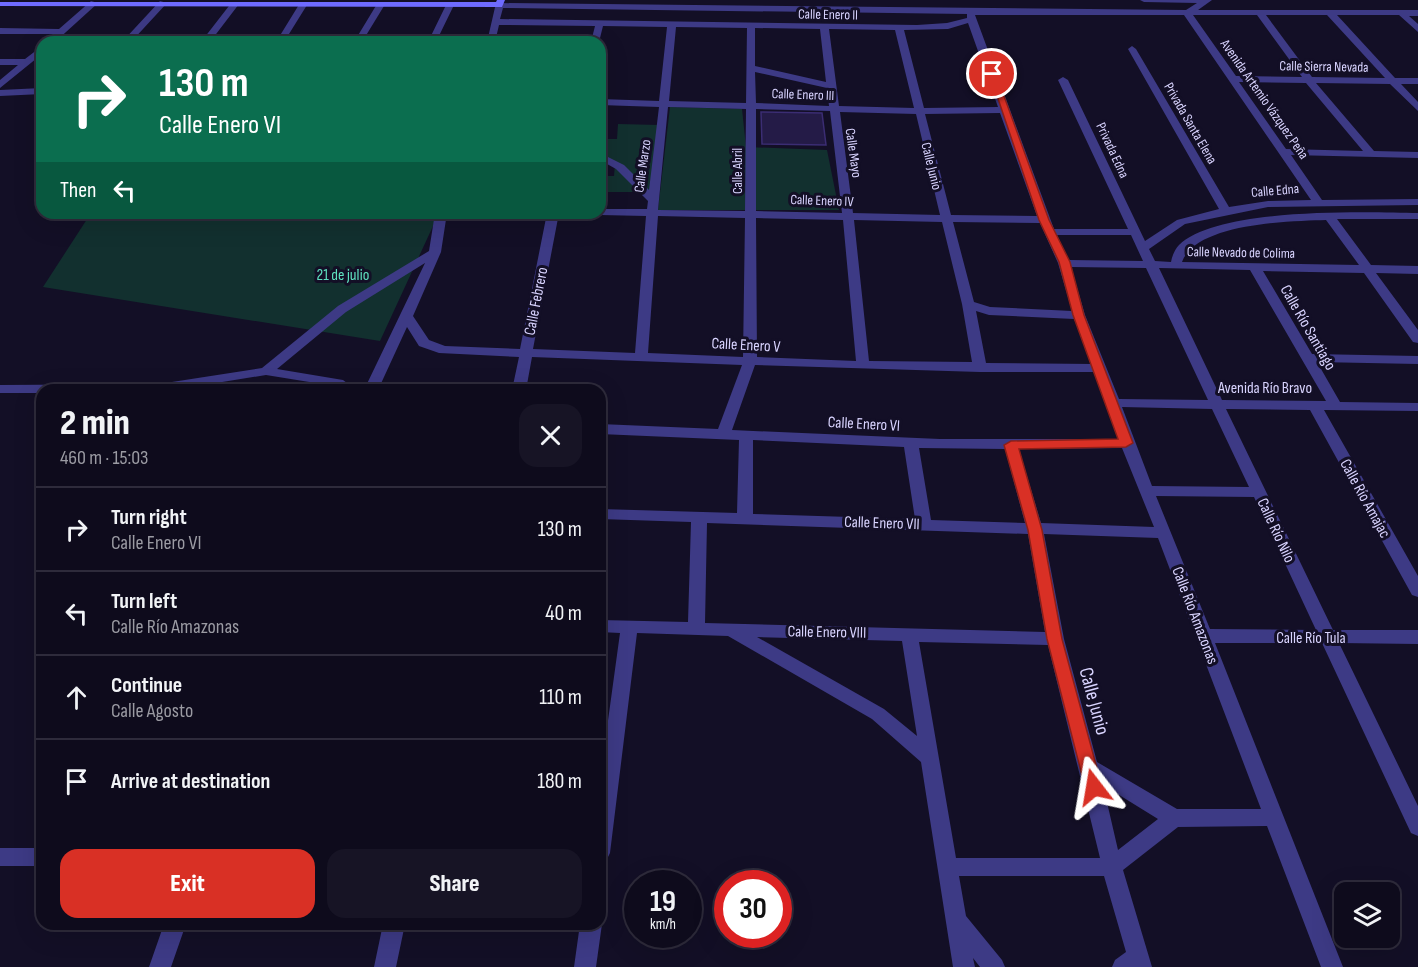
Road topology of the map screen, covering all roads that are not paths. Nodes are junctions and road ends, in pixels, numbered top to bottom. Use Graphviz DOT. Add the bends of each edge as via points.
graph roads {
  1 [pos="529,0"];
  2 [pos="561,0"];
  3 [pos="1144,0"];
  4 [pos="1208,0"];
  5 [pos="1278,0"];
  6 [pos="1355,0"];
  7 [pos="52,1"];
  8 [pos="94,3"];
  9 [pos="163,3"];
  10 [pos="500,3"];
  11 [pos="0,4"];
  12 [pos="235,4"];
  13 [pos="303,4"];
  14 [pos="450,5"];
  15 [pos="516,5"];
  16 [pos="380,6"];
  17 [pos="970,11"];
  18 [pos="1187,12"];
  19 [pos="1329,12"];
  20 [pos="1368,12"];
  21 [pos="1260,13"];
  22 [pos="1293,13"];
  23 [pos="1401,13"];
  24 [pos="1418,13"];
  25 [pos="496,22"];
  26 [pos="600,23"];
  27 [pos="672,24"];
  28 [pos="752,26"];
  29 [pos="824,27"];
  30 [pos="899,28"];
  31 [pos="1418,29"];
  32 [pos="0,31"];
  33 [pos="61,32"];
  34 [pos="57,36"];
  35 [pos="132,36"];
  36 [pos="210,36"];
  37 [pos="284,36"];
  38 [pos="362,36"];
  39 [pos="435,36"];
  40 [pos="492,36"];
  41 [pos="597,36"];
  42 [pos="1132,49"];
  43 [pos="36,54"];
  44 [pos="0,62"];
  45 [pos="27,62"];
  46 [pos="751,68"];
  47 [pos="1230,79"];
  48 [pos="1063,80"];
  49 [pos="1308,80"];
  50 [pos="1392,80"];
  51 [pos="1418,81"];
  52 [pos="0,85"];
  53 [pos="830,86"];
  54 [pos="36,91"];
  55 [pos="0,93"];
  56 [pos="606,102"];
  57 [pos="664,104"];
  58 [pos="752,106"];
  59 [pos="1418,108"];
  60 [pos="832,109"];
  61 [pos="1006,110"];
  62 [pos="918,111"];
  63 [pos="1285,152"];
  64 [pos="1370,153"];
  65 [pos="1418,154"];
  66 [pos="606,159"];
  67 [pos="652,199"];
  68 [pos="1318,202"];
  69 [pos="1418,202"];
  70 [pos="1226,211"];
  71 [pos="606,212"];
  72 [pos="653,213"];
  73 [pos="752,213"];
  74 [pos="848,216"];
  75 [pos="1329,216"];
  76 [pos="1418,216"];
  77 [pos="945,218"];
  78 [pos="440,219"];
  79 [pos="552,219"];
  80 [pos="1044,220"];
  81 [pos="1050,232"];
  82 [pos="1137,232"];
  83 [pos="1143,248"];
  84 [pos="435,252"];
  85 [pos="1064,262"];
  86 [pos="1150,266"];
  87 [pos="1175,266"];
  88 [pos="1254,266"];
  89 [pos="1367,270"];
  90 [pos="1418,270"];
  91 [pos="968,304"];
  92 [pos="1079,315"];
  93 [pos="406,316"];
  94 [pos="1418,339"];
  95 [pos="525,355"];
  96 [pos="641,355"];
  97 [pos="1308,357"];
  98 [pos="750,360"];
  99 [pos="1418,360"];
  100 [pos="863,365"];
  101 [pos="980,368"];
  102 [pos="1101,368"];
  103 [pos="266,371"];
  104 [pos="184,384"];
  105 [pos="342,384"];
  106 [pos="373,384"];
  107 [pos="520,384"];
  108 [pos="0,389"];
  109 [pos="36,389"];
  110 [pos="1113,403"];
  111 [pos="1314,405"];
  112 [pos="1335,405"];
  113 [pos="1218,406"];
  114 [pos="1418,407"];
  115 [pos="606,429"];
  116 [pos="723,432"];
  117 [pos="746,434"];
  118 [pos="911,443"];
  119 [pos="1126,443"];
  120 [pos="1011,445"];
  121 [pos="1147,491"];
  122 [pos="1258,492"];
  123 [pos="606,514"];
  124 [pos="699,516"];
  125 [pos="745,518"];
  126 [pos="924,524"];
  127 [pos="1035,530"];
  128 [pos="1164,533"];
  129 [pos="1418,591"];
  130 [pos="606,626"];
  131 [pos="629,627"];
  132 [pos="696,628"];
  133 [pos="727,628"];
  134 [pos="909,633"];
  135 [pos="1204,636"];
  136 [pos="1418,636"];
  137 [pos="1328,637"];
  138 [pos="1055,639"];
  139 [pos="929,758"];
  140 [pos="1089,767"];
  141 [pos="606,806"];
  142 [pos="1273,817"];
  143 [pos="1174,818"];
  144 [pos="1418,827"];
  145 [pos="0,857"];
  146 [pos="36,857"];
  147 [pos="948,867"];
  148 [pos="1112,867"];
  149 [pos="956,920"];
  150 [pos="173,930"];
  151 [pos="393,930"];
  152 [pos="590,930"];
  153 [pos="1134,963"];
  154 [pos="160,967"];
  155 [pos="385,967"];
  156 [pos="585,967"];
  157 [pos="964,967"];
  158 [pos="994,967"];
  159 [pos="1332,967"];
  1 -- 15 [label="street"];
  2 -- 17 [label="street"];
  3 -- 4 [label="street"];
  4 -- 18 [label="street"];
  5 -- 22 [label="street"];
  6 -- 20 [label="street"];
  7 -- 8 [label="street"];
  7 -- 11 [label="street"];
  8 -- 9 [label="street"];
  8 -- 33 [label="street"];
  9 -- 12 [label="street"];
  9 -- 35 [label="street"];
  10 -- 14 [label="street"];
  10 -- 15 [label="street"];
  10 -- 25 [label="street"];
  12 -- 13 [label="street"];
  12 -- 36 [label="street"];
  13 -- 16 [label="street"];
  13 -- 37 [label="street"];
  14 -- 16 [label="street"];
  14 -- 39 [label="street"];
  15 -- 17 [label="street"];
  16 -- 38 [label="street"];
  17 -- 18 [label="street"];
  17 -- 30 [label="street, Calle Enero II" via="948,26"];
  17 -- 61 [label="street, Calle Río Amazonas"];
  18 -- 21 [label="street"];
  18 -- 47 [label="street, Avenida Artemio Vázquez Peña"];
  19 -- 20 [label="street"];
  19 -- 22 [label="street"];
  19 -- 50 [label="street"];
  20 -- 23 [label="street"];
  21 -- 22 [label="street"];
  21 -- 49 [label="street"];
  23 -- 24 [label="street"];
  23 -- 31 [label="street"];
  25 -- 26 [label="street, Calle Enero II"];
  25 -- 40 [label="street"];
  26 -- 27 [label="street, Calle Enero II"];
  26 -- 41 [label="street"];
  27 -- 28 [label="street, Calle Enero II"];
  27 -- 57 [label="street, Calle Marzo"];
  28 -- 29 [label="street, Calle Enero II"];
  28 -- 46 [label="street, Calle Abril"];
  29 -- 30 [label="street, Calle Enero II"];
  29 -- 53 [label="street, Calle Mayo"];
  30 -- 62 [label="street, Calle Junio"];
  32 -- 33 [label="street"];
  33 -- 34 [label="street"];
  42 -- 70 [label="street, Privada Santa Elena"];
  43 -- 45 [label="street"];
  44 -- 45 [label="street"];
  45 -- 52 [label="street"];
  46 -- 53 [label="street"];
  46 -- 58 [label="street, Calle Abril"];
  47 -- 49 [label="street, Calle Sierra Nevada"];
  47 -- 63 [label="street, Avenida Artemio Vázquez Peña"];
  48 -- 82 [label="street, Privada Edna"];
  49 -- 50 [label="street, Calle Sierra Nevada"];
  49 -- 64 [label="street"];
  50 -- 51 [label="street, Calle Sierra Nevada"];
  50 -- 59 [label="street"];
  53 -- 60 [label="street, Calle Mayo"];
  54 -- 55 [label="street"];
  56 -- 57 [label="street, Calle Enero III"];
  57 -- 58 [label="street, Calle Enero III"];
  57 -- 67 [label="street, Calle Marzo"];
  58 -- 60 [label="street, Calle Enero III"];
  58 -- 73 [label="street, Calle Abril"];
  60 -- 62 [label="street, Calle Enero III"];
  60 -- 74 [label="street, Calle Mayo"];
  61 -- 62 [label="street, Calle Enero III"];
  61 -- 80 [label="street, Calle Río Amazonas"];
  62 -- 77 [label="street, Calle Junio"];
  63 -- 64 [label="street"];
  63 -- 68 [label="street, Avenida Artemio Vázquez Peña"];
  64 -- 65 [label="street"];
  66 -- 67 [label="street" via="620,167"];
  67 -- 72 [label="street, Calle Marzo"];
  68 -- 69 [label="street, Calle Edna"];
  68 -- 70 [label="street, Calle Edna"];
  70 -- 83 [label="street, Calle Edna" via="1181,222"];
  71 -- 72 [label="street, Calle Enero IV"];
  72 -- 73 [label="street, Calle Enero IV"];
  72 -- 96 [label="street, Calle Marzo"];
  73 -- 74 [label="street, Calle Enero IV"];
  73 -- 98 [label="street, Calle Abril"];
  74 -- 77 [label="street, Calle Enero IV"];
  74 -- 100 [label="street, Calle Mayo"];
  75 -- 76 [label="street"];
  75 -- 87 [label="street" via="1259,221 1207,235 1183,247"];
  75 -- 89 [label="street"];
  77 -- 80 [label="street, Calle Enero IV"];
  77 -- 91 [label="street, Calle Junio"];
  78 -- 84 [label="street"];
  79 -- 95 [label="street, Calle Febrero"];
  80 -- 81 [label="street, Calle Río Amazonas"];
  81 -- 82 [label="street"];
  81 -- 85 [label="street, Calle Río Amazonas"];
  82 -- 83 [label="street, Calle Río Nilo"];
  83 -- 86 [label="street, Calle Río Nilo"];
  84 -- 93 [label="street"];
  84 -- 103 [label="street" via="342,309"];
  85 -- 86 [label="street, Calle Nevado de Colima"];
  85 -- 92 [label="street, Calle Río Amazonas"];
  86 -- 87 [label="street, Calle Nevado de Colima"];
  86 -- 113 [label="street, Calle Río Nilo"];
  87 -- 88 [label="street, Calle Nevado de Colima"];
  88 -- 89 [label="street, Calle Nevado de Colima"];
  88 -- 97 [label="street, Calle Río Santiago"];
  89 -- 90 [label="street, Calle Nevado de Colima"];
  89 -- 94 [label="street"];
  91 -- 92 [label="street" via="989,310"];
  91 -- 101 [label="street, Calle Junio"];
  92 -- 102 [label="street, Calle Río Amazonas"];
  93 -- 95 [label="street, Calle Enero V" via="424,343 444,350"];
  93 -- 106 [label="street"];
  95 -- 96 [label="street, Calle Enero V"];
  95 -- 107 [label="street, Calle Febrero"];
  96 -- 98 [label="street, Calle Enero V"];
  97 -- 99 [label="street"];
  97 -- 112 [label="street, Calle Río Santiago"];
  98 -- 100 [label="street, Calle Enero V"];
  98 -- 116 [label="street, Calle Abril"];
  100 -- 101 [label="street, Calle Enero V"];
  101 -- 102 [label="street, Calle Enero V"];
  102 -- 110 [label="street, Calle Río Amazonas"];
  103 -- 104 [label="street"];
  103 -- 105 [label="street"];
  108 -- 109 [label="street"];
  110 -- 113 [label="street, Avenida Río Bravo"];
  110 -- 119 [label="street, Calle Río Amazonas"];
  111 -- 112 [label="street, Avenida Río Bravo"];
  111 -- 113 [label="street, Avenida Río Bravo"];
  111 -- 129 [label="street, Calle Río Amajac"];
  112 -- 114 [label="street, Avenida Río Bravo"];
  113 -- 122 [label="street, Calle Río Nilo"];
  115 -- 116 [label="street, Calle Enero VI"];
  116 -- 117 [label="street, Calle Enero VI"];
  117 -- 118 [label="street, Calle Enero VI"];
  117 -- 125 [label="street"];
  118 -- 120 [label="street, Calle Enero VI"];
  118 -- 126 [label="street"];
  119 -- 120 [label="street, Calle Enero VI"];
  119 -- 121 [label="street, Calle Río Amazonas"];
  120 -- 127 [label="street, Calle Junio"];
  121 -- 122 [label="street"];
  121 -- 128 [label="street, Calle Río Amazonas"];
  122 -- 137 [label="street, Calle Río Nilo"];
  123 -- 124 [label="street, Calle Enero VII"];
  124 -- 125 [label="street, Calle Enero VII"];
  124 -- 132 [label="street"];
  125 -- 126 [label="street, Calle Enero VII"];
  126 -- 127 [label="street, Calle Enero VII"];
  127 -- 128 [label="street, Calle Enero VII"];
  127 -- 138 [label="street, Calle Junio"];
  128 -- 135 [label="street, Calle Río Amazonas"];
  130 -- 131 [label="street, Calle Enero VIII"];
  131 -- 132 [label="street, Calle Enero VIII"];
  131 -- 141 [label="street"];
  132 -- 133 [label="street, Calle Enero VIII"];
  133 -- 134 [label="street, Calle Enero VIII"];
  133 -- 139 [label="street" via="878,714"];
  134 -- 138 [label="street, Calle Enero VIII"];
  134 -- 139 [label="street"];
  135 -- 137 [label="street, Calle Río Tula"];
  135 -- 142 [label="street, Calle Río Amazonas"];
  136 -- 137 [label="street, Calle Río Tula"];
  137 -- 144 [label="street, Calle Río Nilo"];
  138 -- 140 [label="street, Calle Junio"];
  139 -- 147 [label="street"];
  140 -- 143 [label="street"];
  140 -- 148 [label="street, Calle Junio"];
  142 -- 143 [label="street"];
  142 -- 159 [label="street, Calle Río Amazonas"];
  143 -- 148 [label="street"];
  145 -- 146 [label="street"];
  147 -- 148 [label="street"];
  147 -- 149 [label="street"];
  148 -- 153 [label="street, Calle Junio"];
  149 -- 157 [label="street"];
  149 -- 158 [label="street"];
  150 -- 154 [label="street"];
  151 -- 155 [label="street"];
  152 -- 156 [label="street"];
}
